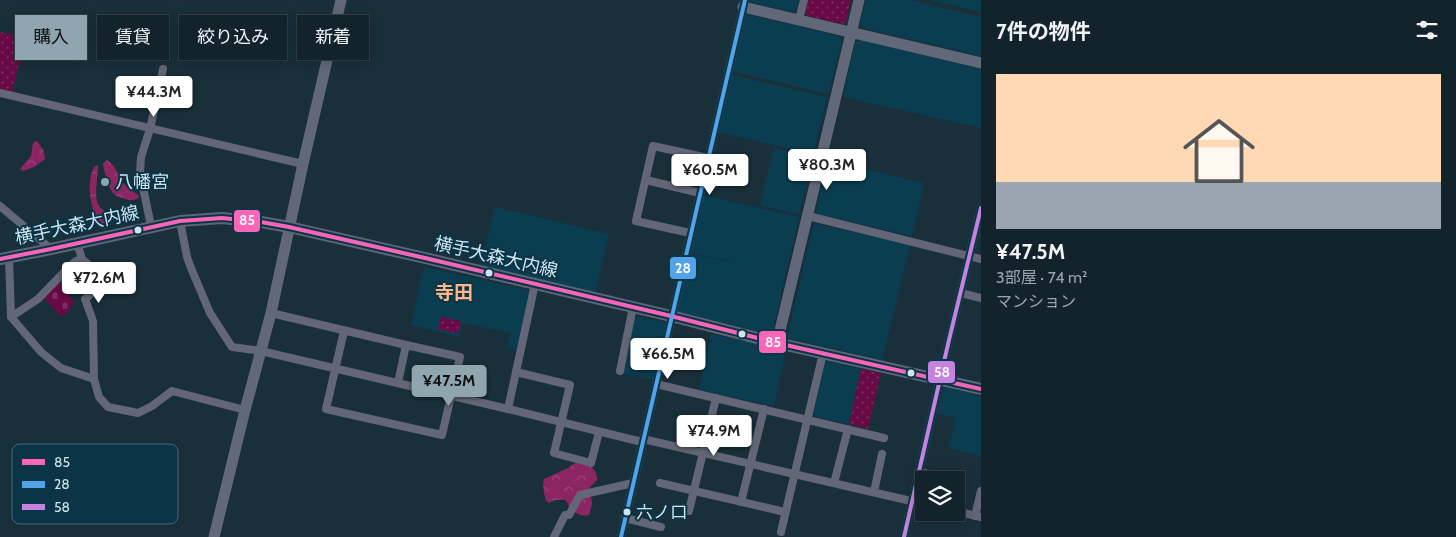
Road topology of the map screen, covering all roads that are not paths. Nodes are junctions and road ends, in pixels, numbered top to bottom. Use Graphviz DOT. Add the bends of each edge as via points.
graph roads {
  1 [pos="341,0"];
  2 [pos="804,0"];
  3 [pos="859,0"];
  4 [pos="744,3"];
  5 [pos="799,19"];
  6 [pos="852,33"];
  7 [pos="981,63"];
  8 [pos="163,69"];
  9 [pos="0,93"];
  10 [pos="150,129"];
  11 [pos="708,158"];
  12 [pos="303,164"];
  13 [pos="646,180"];
  14 [pos="700,193"];
  15 [pos="0,206"];
  16 [pos="981,208"];
  17 [pos="808,216"];
  18 [pos="180,221"];
  19 [pos="150,226"];
  20 [pos="289,227"];
  21 [pos="690,233"];
  22 [pos="77,243"];
  23 [pos="51,250"];
  24 [pos="970,256"];
  25 [pos="4,258"];
  26 [pos="82,258"];
  27 [pos="981,258"];
  28 [pos="535,284"];
  29 [pos="960,293"];
  30 [pos="981,298"];
  31 [pos="633,307"];
  32 [pos="271,313"];
  33 [pos="671,316"];
  34 [pos="11,317"];
  35 [pos="344,331"];
  36 [pos="777,342"];
  37 [pos="406,345"];
  38 [pos="261,351"];
  39 [pos="823,353"];
  40 [pos="335,368"];
  41 [pos="620,371"];
  42 [pos="516,372"];
  43 [pos="94,380"];
  44 [pos="941,380"];
  45 [pos="398,383"];
  46 [pos="656,384"];
  47 [pos="981,389"];
  48 [pos="451,396"];
  49 [pos="716,398"];
  50 [pos="508,409"];
  51 [pos="764,409"];
  52 [pos="245,410"];
  53 [pos="808,420"];
  54 [pos="562,422"];
  55 [pos="848,429"];
  56 [pos="599,432"];
  57 [pos="884,438"];
  58 [pos="643,441"];
  59 [pos="703,453"];
  60 [pos="882,454"];
  61 [pos="750,464"];
  62 [pos="920,471"];
  63 [pos="795,474"];
  64 [pos="633,482"];
  65 [pos="660,483"];
  66 [pos="834,483"];
  67 [pos="694,491"];
  68 [pos="981,491"];
  69 [pos="874,492"];
  70 [pos="915,493"];
  71 [pos="913,501"];
  72 [pos="741,502"];
  73 [pos="689,510"];
  74 [pos="786,512"];
  75 [pos="965,513"];
  76 [pos="978,516"];
  77 [pos="625,518"];
  78 [pos="661,527"];
  79 [pos="781,532"];
  80 [pos="214,537"];
  81 [pos="554,537"];
  82 [pos="621,537"];
  83 [pos="904,537"];
  1 -- 12 [label="street"];
  2 -- 5 [label="street"];
  3 -- 6 [label="street"];
  4 -- 5 [label="street"];
  4 -- 11 [label="street"];
  5 -- 6 [label="street"];
  6 -- 7 [label="street"];
  6 -- 17 [label="street"];
  8 -- 10 [label="street"];
  9 -- 10 [label="street"];
  10 -- 12 [label="street"];
  10 -- 19 [label="street" via="141,157 140,173"];
  11 -- 13 [label="street" via="654,146"];
  11 -- 14 [label="street"];
  12 -- 20 [label="street"];
  13 -- 14 [label="street"];
  13 -- 21 [label="street" via="636,221"];
  14 -- 21 [label="street"];
  15 -- 23 [label="street"];
  16 -- 24 [label="street"];
  17 -- 24 [label="street"];
  17 -- 36 [label="street"];
  18 -- 19 [label="main road, 横手大森大内線"];
  18 -- 20 [label="main road, 横手大森大内線" via="222,218"];
  18 -- 38 [label="street" via="186,257 210,313 232,347"];
  19 -- 22 [label="main road, 横手大森大内線"];
  20 -- 28 [label="main road, 横手大森大内線"];
  20 -- 32 [label="street"];
  21 -- 33 [label="street"];
  22 -- 23 [label="main road, 横手大森大内線"];
  22 -- 26 [label="street"];
  23 -- 25 [label="main road, 横手大森大内線"];
  24 -- 27 [label="street"];
  24 -- 29 [label="street"];
  25 -- 34 [label="street"];
  26 -- 34 [label="street" via="38,299"];
  26 -- 43 [label="street" via="100,280 98,287 85,299 93,321"];
  28 -- 31 [label="main road, 横手大森大内線"];
  28 -- 42 [label="street"];
  29 -- 30 [label="street"];
  29 -- 44 [label="street"];
  31 -- 33 [label="main road, 横手大森大内線"];
  31 -- 41 [label="street"];
  32 -- 35 [label="street"];
  32 -- 38 [label="street"];
  33 -- 36 [label="main road, 横手大森大内線"];
  33 -- 46 [label="street"];
  34 -- 43 [label="street" via="41,352 61,368"];
  35 -- 37 [label="street"];
  35 -- 40 [label="street"];
  36 -- 39 [label="main road, 横手大森大内線"];
  37 -- 45 [label="street"];
  37 -- 48 [label="street" via="460,357"];
  38 -- 40 [label="street"];
  38 -- 52 [label="street"];
  39 -- 44 [label="main road, 横手大森大内線"];
  39 -- 53 [label="street"];
  40 -- 45 [label="street"];
  40 -- 48 [label="street" via="326,409 442,435"];
  42 -- 50 [label="street"];
  42 -- 54 [label="street" via="570,385"];
  43 -- 52 [label="street" via="99,397 108,407 138,413 172,391"];
  44 -- 47 [label="main road, 横手大森大内線"];
  44 -- 62 [label="street"];
  45 -- 48 [label="street"];
  46 -- 49 [label="street"];
  46 -- 58 [label="street"];
  48 -- 50 [label="street"];
  49 -- 51 [label="street"];
  49 -- 59 [label="street"];
  50 -- 54 [label="street"];
  51 -- 53 [label="street"];
  51 -- 61 [label="street"];
  52 -- 80 [label="street"];
  53 -- 55 [label="street"];
  53 -- 63 [label="street"];
  54 -- 56 [label="street"];
  54 -- 56 [label="street" via="554,453 572,458 591,463"];
  55 -- 57 [label="street"];
  55 -- 66 [label="street"];
  56 -- 58 [label="street"];
  58 -- 59 [label="street"];
  58 -- 64 [label="street"];
  59 -- 61 [label="street"];
  59 -- 67 [label="street"];
  60 -- 69 [label="street"];
  61 -- 63 [label="street"];
  61 -- 72 [label="street"];
  63 -- 66 [label="street"];
  63 -- 74 [label="street"];
  64 -- 77 [label="street"];
  64 -- 81 [label="street" via="580,495"];
  65 -- 67 [label="street"];
  66 -- 69 [label="street"];
  67 -- 72 [label="street"];
  67 -- 73 [label="street"];
  68 -- 76 [label="street"];
  69 -- 71 [label="street"];
  70 -- 71 [label="street"];
  71 -- 83 [label="street"];
  72 -- 74 [label="street"];
  74 -- 79 [label="street"];
  75 -- 76 [label="street"];
  77 -- 78 [label="street"];
  77 -- 82 [label="street"];
}
